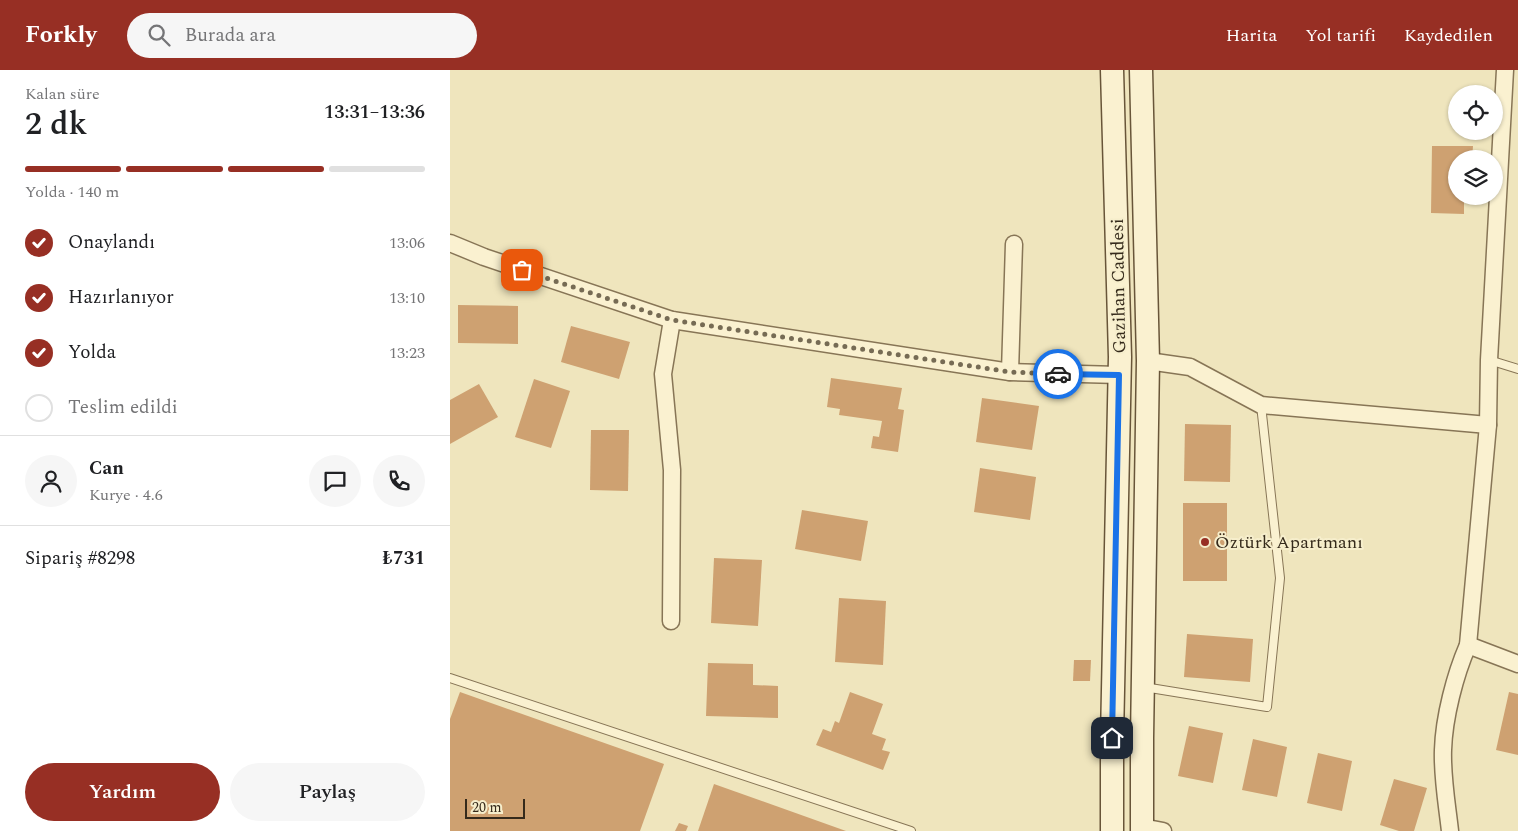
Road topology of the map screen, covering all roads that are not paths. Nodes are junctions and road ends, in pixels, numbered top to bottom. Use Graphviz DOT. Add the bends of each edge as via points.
graph roads {
  1 [pos="1112,70"];
  2 [pos="1141,70"];
  3 [pos="1505,70"];
  4 [pos="450,243"];
  5 [pos="1014,244"];
  6 [pos="672,320"];
  7 [pos="1489,360"];
  8 [pos="1148,361"];
  9 [pos="1518,369"];
  10 [pos="1010,372"];
  11 [pos="1119,375"];
  12 [pos="1261,405"];
  13 [pos="1488,425"];
  14 [pos="671,621"];
  15 [pos="1468,645"];
  16 [pos="1518,664"];
  17 [pos="450,678"];
  18 [pos="1142,687"];
  19 [pos="1149,830"];
  20 [pos="910,831"];
  21 [pos="1112,831"];
  22 [pos="1450,831"];
  1 -- 11 [label="main road, Gazihan Caddesi"];
  2 -- 8 [label="main road, Gazihan Caddesi"];
  3 -- 7 [label="street"];
  4 -- 6 [label="street"];
  5 -- 10 [label="street"];
  6 -- 10 [label="street"];
  6 -- 14 [label="street" via="663,374 672,470"];
  7 -- 9 [label="lane"];
  7 -- 13 [label="street"];
  8 -- 12 [label="street" via="1190,367"];
  8 -- 18 [label="main road, Gazihan Caddesi"];
  10 -- 11 [label="street"];
  11 -- 21 [label="main road, Gazihan Caddesi"];
  12 -- 13 [label="street"];
  12 -- 18 [label="lane" via="1280,578 1267,707"];
  13 -- 15 [label="street"];
  15 -- 16 [label="street"];
  15 -- 22 [label="street" via="1457,672 1444,735 1443,766"];
  17 -- 20 [label="lane"];
  18 -- 19 [label="main road, Gazihan Caddesi"];
}
